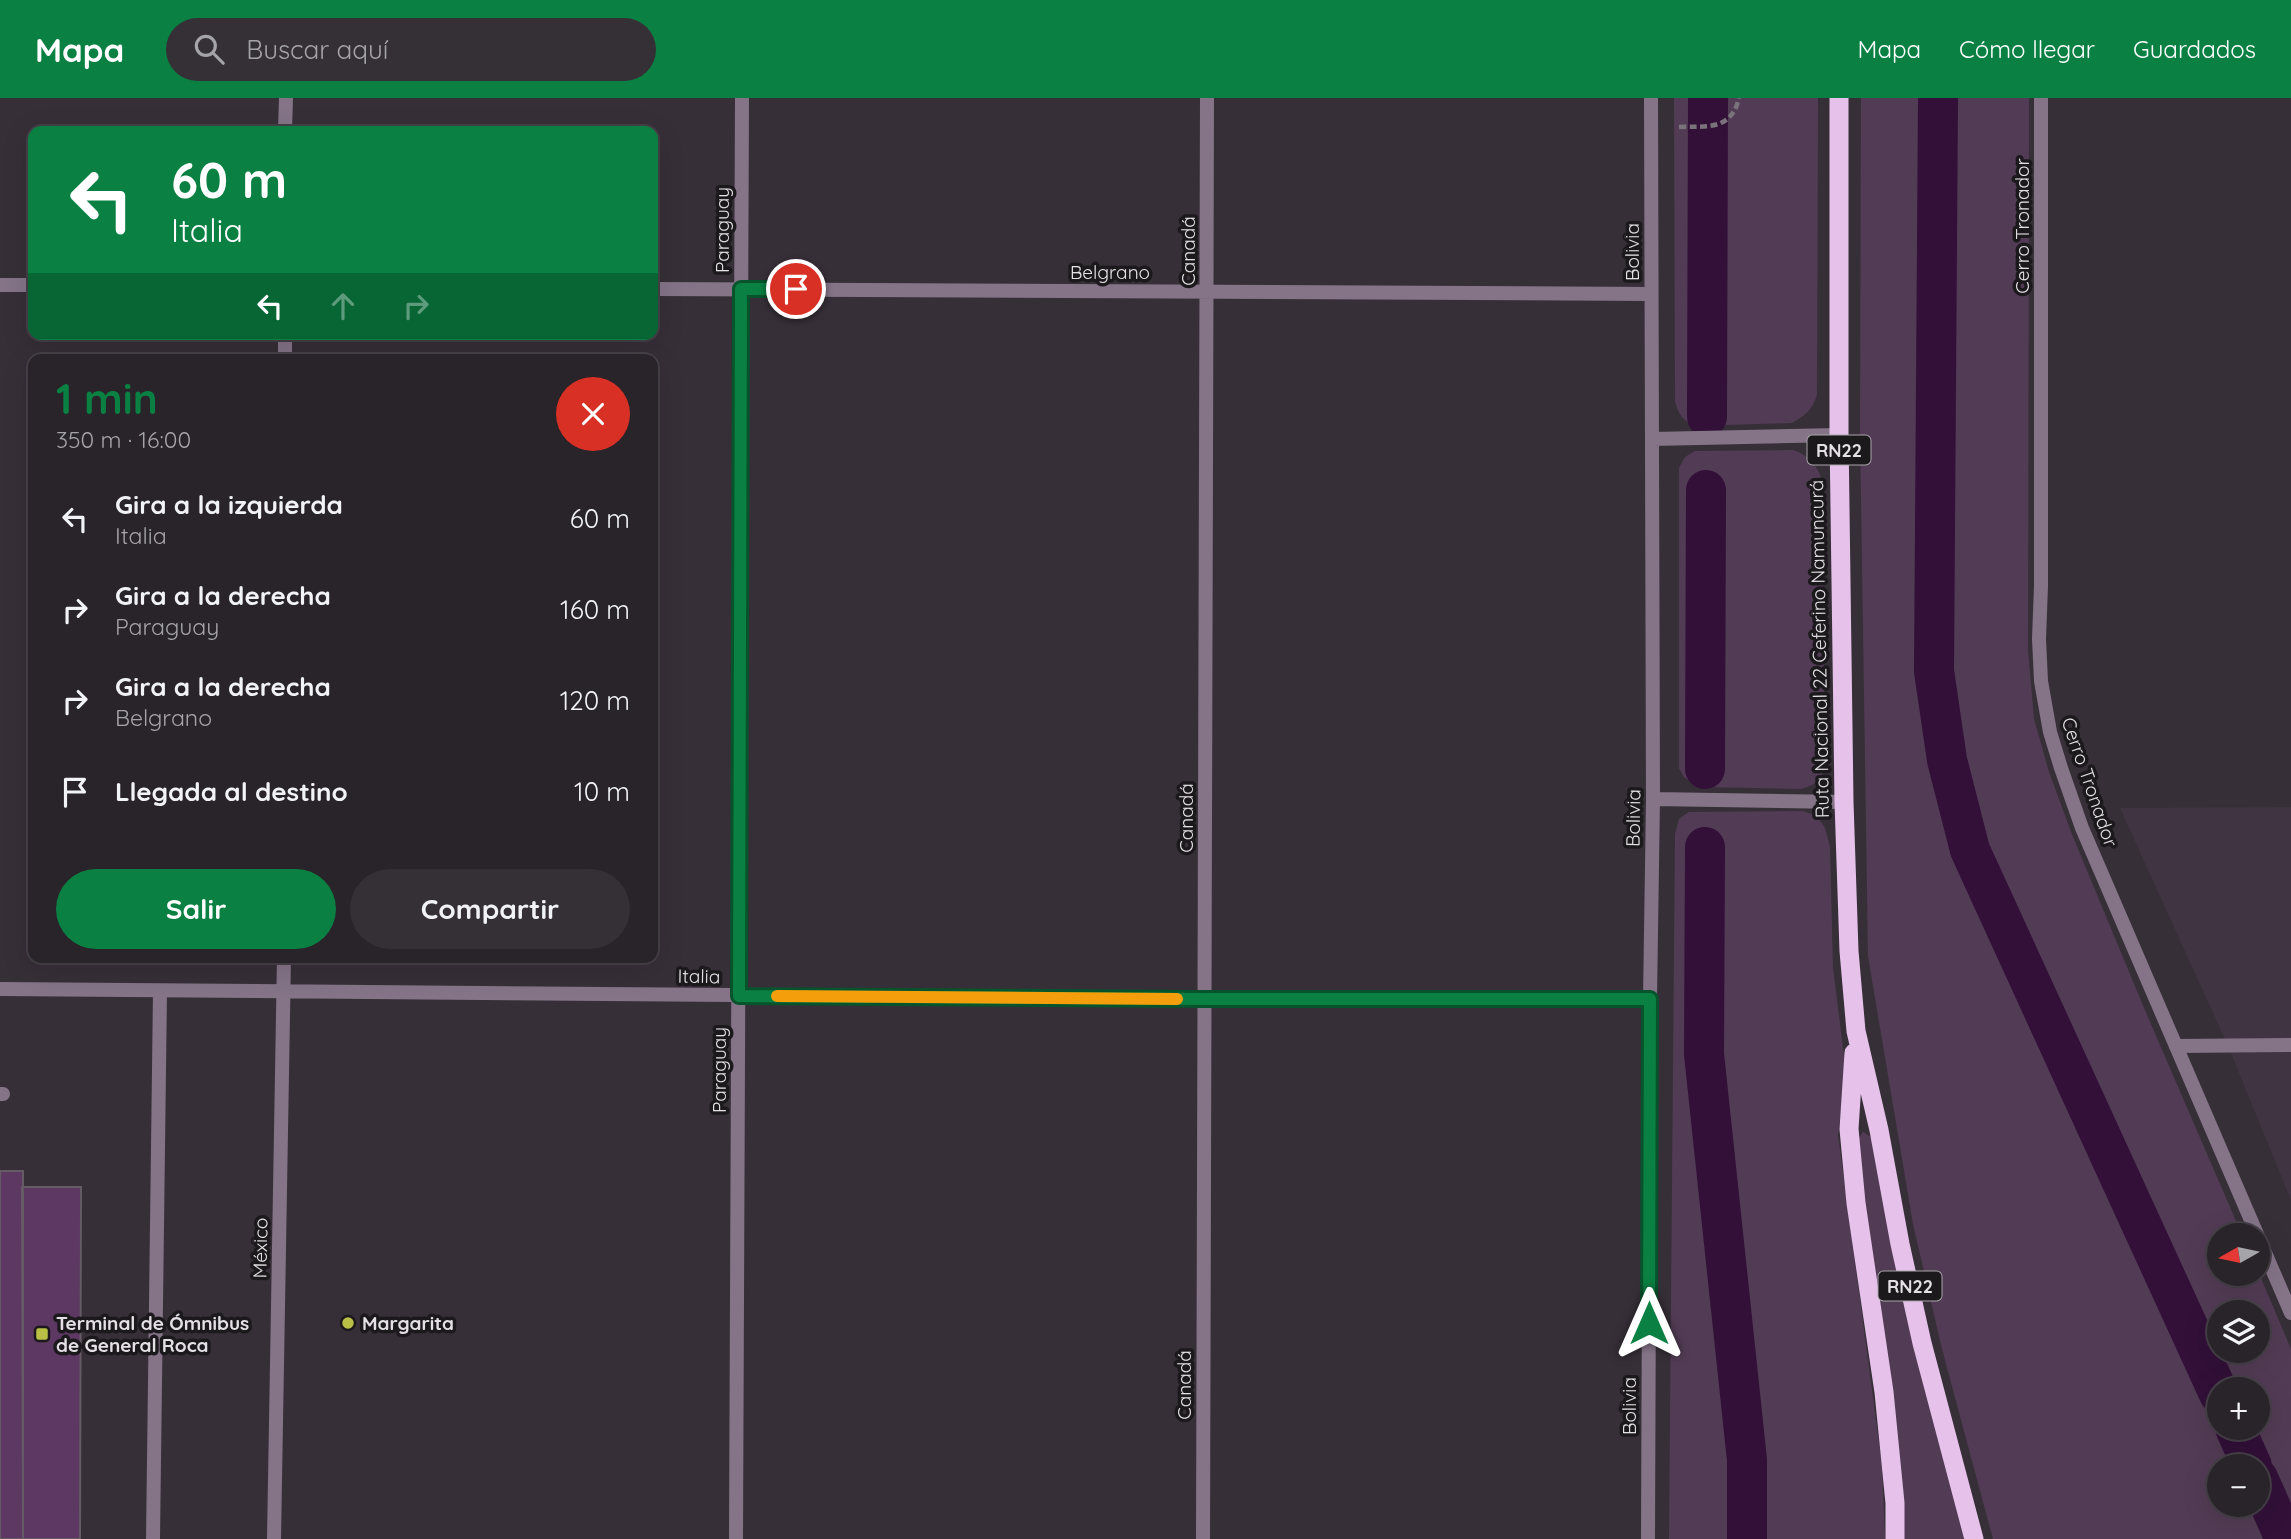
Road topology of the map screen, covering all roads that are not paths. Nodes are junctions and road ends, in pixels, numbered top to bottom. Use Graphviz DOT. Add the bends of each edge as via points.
graph roads {
  1 [pos="286,98"];
  2 [pos="742,98"];
  3 [pos="1208,98"];
  4 [pos="1651,98"];
  5 [pos="1839,98"];
  6 [pos="2041,98"];
  7 [pos="285,126"];
  8 [pos="0,285"];
  9 [pos="28,285"];
  10 [pos="658,289"];
  11 [pos="741,289"];
  12 [pos="1207,292"];
  13 [pos="1651,294"];
  14 [pos="1839,435"];
  15 [pos="1652,439"];
  16 [pos="1653,799"];
  17 [pos="1844,802"];
  18 [pos="284,963"];
  19 [pos="0,989"];
  20 [pos="160,991"];
  21 [pos="284,991"];
  22 [pos="739,996"];
  23 [pos="1205,999"];
  24 [pos="1650,999"];
  25 [pos="1856,1031"];
  26 [pos="2291,1045"];
  27 [pos="2176,1046"];
  28 [pos="2291,1312"];
  29 [pos="153,1539"];
  30 [pos="274,1539"];
  31 [pos="736,1539"];
  32 [pos="1203,1539"];
  33 [pos="1648,1539"];
  34 [pos="1895,1539"];
  35 [pos="1974,1539"];
  1 -- 7 [label="street"];
  2 -- 11 [label="street, Paraguay"];
  3 -- 12 [label="street, Canadá"];
  4 -- 13 [label="street, Bolivia"];
  5 -- 14 [label="highway, Ruta Nacional 22 Ceferino Namuncurá / RN22"];
  6 -- 27 [label="street, Cerro Tronador" via="2041,681 2050,732 2082,828"];
  8 -- 9 [label="street"];
  10 -- 11 [label="street, Belgrano"];
  11 -- 12 [label="street, Belgrano"];
  11 -- 22 [label="street, Paraguay"];
  12 -- 13 [label="street, Belgrano"];
  12 -- 23 [label="street, Canadá"];
  13 -- 15 [label="street, Bolivia"];
  14 -- 15 [label="street"];
  14 -- 17 [label="highway, Ruta Nacional 22 Ceferino Namuncurá / RN22"];
  15 -- 16 [label="street, Bolivia"];
  16 -- 17 [label="street"];
  16 -- 24 [label="street, Bolivia"];
  17 -- 25 [label="highway, Ruta Nacional 22 Ceferino Namuncurá / RN22"];
  18 -- 21 [label="street, México"];
  19 -- 20 [label="street, Italia"];
  20 -- 21 [label="street, Italia"];
  20 -- 29 [label="street"];
  21 -- 22 [label="street, Italia"];
  21 -- 30 [label="street, México"];
  22 -- 23 [label="street, Italia"];
  22 -- 31 [label="street, Paraguay"];
  23 -- 24 [label="street, Italia"];
  23 -- 32 [label="street, Canadá"];
  24 -- 33 [label="street, Bolivia"];
  25 -- 34 [label="highway, Ruta Nacional 22 Ceferino Namuncurá / RN22" via="1849,1129 1884,1392"];
  25 -- 35 [label="highway, Ruta Nacional 22 Ceferino Namuncurá / RN22" via="1922,1343"];
  26 -- 27 [label="street"];
  27 -- 28 [label="street, Cerro Tronador"];
}
